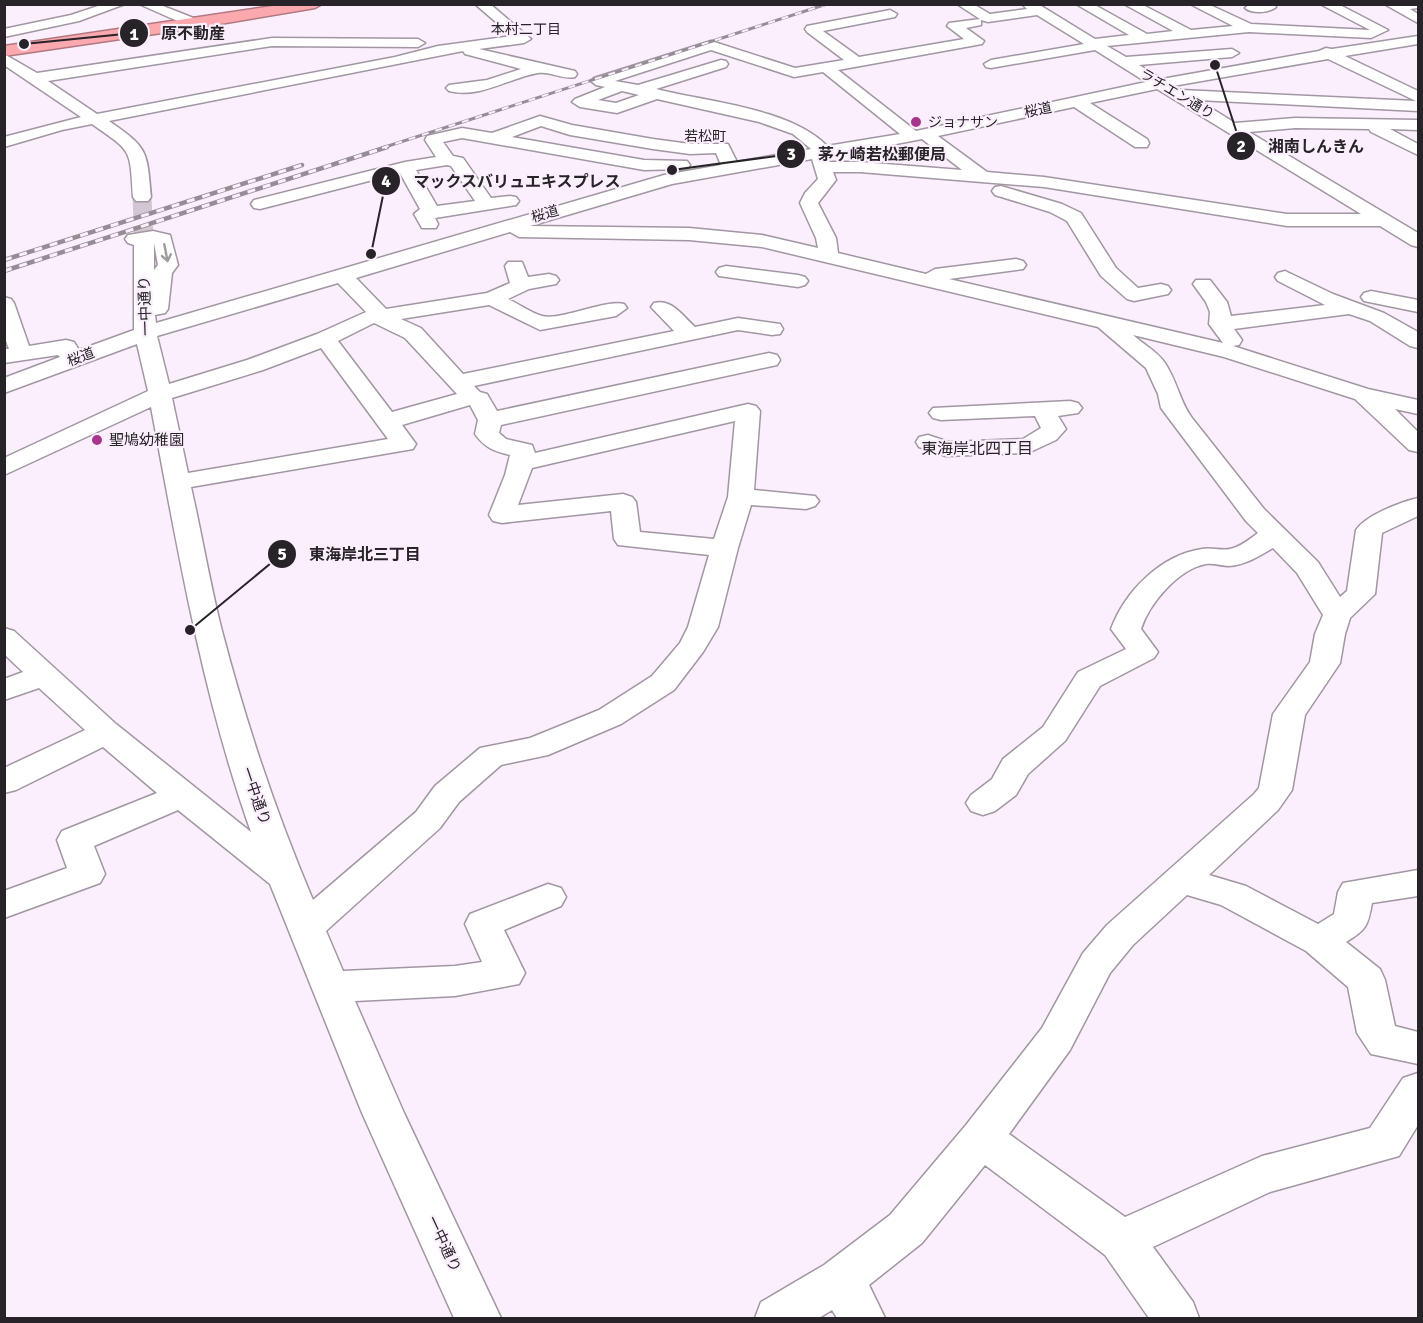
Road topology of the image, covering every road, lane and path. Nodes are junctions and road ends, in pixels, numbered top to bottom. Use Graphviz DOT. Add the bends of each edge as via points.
graph roads {
  1 [pos="119,4"];
  2 [pos="145,4"];
  3 [pos="315,4"];
  4 [pos="481,4"];
  5 [pos="963,4"];
  6 [pos="1082,4"];
  7 [pos="1140,4"];
  8 [pos="1131,5"];
  9 [pos="1415,5"];
  10 [pos="280,7"];
  11 [pos="1261,7"];
  12 [pos="1033,8"];
  13 [pos="1192,10"];
  14 [pos="890,14"];
  15 [pos="1330,16"];
  16 [pos="243,17"];
  17 [pos="1419,19"];
  18 [pos="859,22"];
  19 [pos="976,22"];
  20 [pos="196,24"];
  21 [pos="1249,28"];
  22 [pos="1214,30"];
  23 [pos="874,32"];
  24 [pos="4,33"];
  25 [pos="1187,33"];
  26 [pos="1146,38"];
  27 [pos="1312,38"];
  28 [pos="272,42"];
  29 [pos="889,43"];
  30 [pos="54,44"];
  31 [pos="1094,44"];
  32 [pos="1410,44"];
  33 [pos="756,46"];
  34 [pos="457,47"];
  35 [pos="4,51"];
  36 [pos="1253,51"];
  37 [pos="904,53"];
  38 [pos="1330,54"];
  39 [pos="184,57"];
  40 [pos="1183,57"];
  41 [pos="4,58"];
  42 [pos="856,62"];
  43 [pos="1124,62"];
  44 [pos="721,63"];
  45 [pos="918,63"];
  46 [pos="1271,63"];
  47 [pos="991,64"];
  48 [pos="1356,66"];
  49 [pos="826,67"];
  50 [pos="538,68"];
  51 [pos="187,73"];
  52 [pos="70,74"];
  53 [pos="570,74"];
  54 [pos="1294,75"];
  55 [pos="1217,76"];
  56 [pos="35,78"];
  57 [pos="1161,84"];
  58 [pos="622,87"];
  59 [pos="1317,87"];
  60 [pos="456,90"];
  61 [pos="639,90"];
  62 [pos="656,94"];
  63 [pos="1113,94"];
  64 [pos="1179,94"];
  65 [pos="1230,96"];
  66 [pos="64,97"];
  67 [pos="1419,97"];
  68 [pos="1077,102"];
  69 [pos="1342,102"];
  70 [pos="1419,106"];
  71 [pos="97,119"];
  72 [pos="1369,124"];
  73 [pos="1388,125"];
  74 [pos="1419,125"];
  75 [pos="50,128"];
  76 [pos="1234,128"];
  77 [pos="4,129"];
  78 [pos="115,131"];
  79 [pos="919,135"];
  80 [pos="494,138"];
  81 [pos="4,142"];
  82 [pos="1141,143"];
  83 [pos="1415,145"];
  84 [pos="821,158"];
  85 [pos="447,160"];
  86 [pos="405,167"];
  87 [pos="732,167"];
  88 [pos="158,174"];
  89 [pos="692,175"];
  90 [pos="951,176"];
  91 [pos="984,178"];
  92 [pos="151,196"];
  93 [pos="510,201"];
  94 [pos="260,204"];
  95 [pos="488,205"];
  96 [pos="431,212"];
  97 [pos="1408,215"];
  98 [pos="1381,218"];
  99 [pos="433,231"];
  100 [pos="490,231"];
  101 [pos="144,241"];
  102 [pos="1419,241"];
  103 [pos="825,256"];
  104 [pos="1016,265"];
  105 [pos="726,273"];
  106 [pos="342,275"];
  107 [pos="903,276"];
  108 [pos="1285,277"];
  109 [pos="549,280"];
  110 [pos="798,281"];
  111 [pos="863,284"];
  112 [pos="1203,284"];
  113 [pos="1161,290"];
  114 [pos="1371,297"];
  115 [pos="492,298"];
  116 [pos="4,303"];
  117 [pos="1413,305"];
  118 [pos="661,307"];
  119 [pos="1352,307"];
  120 [pos="617,308"];
  121 [pos="382,315"];
  122 [pos="144,324"];
  123 [pos="1107,324"];
  124 [pos="1220,324"];
  125 [pos="772,329"];
  126 [pos="1398,329"];
  127 [pos="690,334"];
  128 [pos="326,339"];
  129 [pos="1419,341"];
  130 [pos="610,351"];
  131 [pos="1231,352"];
  132 [pos="13,354"];
  133 [pos="74,360"];
  134 [pos="769,360"];
  135 [pos="4,386"];
  136 [pos="465,390"];
  137 [pos="160,394"];
  138 [pos="1362,394"];
  139 [pos="662,407"];
  140 [pos="1419,407"];
  141 [pos="1070,408"];
  142 [pos="1042,409"];
  143 [pos="940,413"];
  144 [pos="490,420"];
  145 [pos="388,421"];
  146 [pos="928,442"];
  147 [pos="1419,445"];
  148 [pos="522,463"];
  149 [pos="4,468"];
  150 [pos="179,482"];
  151 [pos="741,497"];
  152 [pos="806,501"];
  153 [pos="1419,506"];
  154 [pos="1274,535"];
  155 [pos="724,548"];
  156 [pos="1337,615"];
  157 [pos="4,637"];
  158 [pos="42,676"];
  159 [pos="4,690"];
  160 [pos="108,732"];
  161 [pos="4,782"];
  162 [pos="182,796"];
  163 [pos="983,803"];
  164 [pos="285,877"];
  165 [pos="1182,880"];
  166 [pos="1419,883"];
  167 [pos="548,897"];
  168 [pos="4,905"];
  169 [pos="306,927"];
  170 [pos="1319,941"];
  171 [pos="330,987"];
  172 [pos="1419,1048"];
  173 [pos="1419,1090"];
  174 [pos="981,1138"];
  175 [pos="1121,1240"];
  176 [pos="840,1280"];
  177 [pos="478,1318"];
  178 [pos="778,1318"];
  179 [pos="862,1318"];
  180 [pos="1176,1318"];
  1 -- 24 [label="street"];
  2 -- 20 [label="street"];
  3 -- 10 [label="highway"];
  4 -- 34 [label="street" via="524,39"];
  5 -- 12 [label="street" via="988,18"];
  6 -- 26 [label="street"];
  7 -- 8 [label="street"];
  8 -- 25 [label="street"];
  9 -- 17 [label="street" via="1393,5"];
  10 -- 16 [label="highway"];
  11 -- 27 [label="street"];
  12 -- 31 [label="street, ラチエン通り"];
  13 -- 21 [label="street"];
  13 -- 22 [label="street"];
  14 -- 18 [label="street"];
  15 -- 32 [label="street" via="1356,18"];
  16 -- 20 [label="highway"];
  16 -- 28 [label="street"];
  18 -- 23 [label="street"];
  18 -- 42 [label="street" via="812,29"];
  19 -- 37 [label="street" via="954,26 977,41"];
  20 -- 30 [label="highway"];
  21 -- 22 [label="street"];
  21 -- 27 [label="street"];
  22 -- 25 [label="street"];
  22 -- 36 [label="street"];
  25 -- 26 [label="street"];
  26 -- 31 [label="street"];
  26 -- 40 [label="street"];
  27 -- 32 [label="street"];
  27 -- 36 [label="street"];
  27 -- 38 [label="street"];
  28 -- 34 [label="street" via="439,42"];
  28 -- 39 [label="street"];
  29 -- 37 [label="street"];
  30 -- 35 [label="highway"];
  30 -- 52 [label="street"];
  31 -- 43 [label="street, ラチエン通り"];
  31 -- 47 [label="street"];
  32 -- 38 [label="street, 桜道"];
  33 -- 44 [label="street"];
  34 -- 50 [label="street"];
  34 -- 71 [label="street" via="179,96"];
  36 -- 40 [label="street"];
  36 -- 46 [label="street"];
  37 -- 42 [label="street"];
  37 -- 45 [label="street"];
  38 -- 46 [label="street, 桜道"];
  38 -- 48 [label="street"];
  39 -- 51 [label="street" via="192,66"];
  39 -- 52 [label="street"];
  40 -- 43 [label="street"];
  40 -- 55 [label="street"];
  41 -- 56 [label="street"];
  42 -- 49 [label="street"];
  43 -- 57 [label="street, ラチエン通り"];
  44 -- 49 [label="street" via="794,73"];
  44 -- 58 [label="street" via="711,45 599,81"];
  44 -- 61 [label="street"];
  46 -- 54 [label="street"];
  46 -- 55 [label="street, 桜道"];
  48 -- 54 [label="street"];
  48 -- 67 [label="street"];
  49 -- 79 [label="street"];
  50 -- 53 [label="street"];
  50 -- 60 [label="street"];
  52 -- 56 [label="street"];
  52 -- 66 [label="street" via="80,90"];
  54 -- 55 [label="street"];
  55 -- 57 [label="street, 桜道"];
  55 -- 65 [label="street"];
  56 -- 66 [label="street"];
  57 -- 63 [label="street, 桜道"];
  57 -- 64 [label="street, ラチエン通り"];
  58 -- 61 [label="street"];
  58 -- 62 [label="street" via="580,102 617,108"];
  59 -- 69 [label="street"];
  61 -- 62 [label="street"];
  62 -- 84 [label="street" via="774,122 810,138"];
  63 -- 64 [label="street"];
  63 -- 68 [label="street, 桜道"];
  64 -- 65 [label="street"];
  64 -- 76 [label="street, ラチエン通り"];
  65 -- 69 [label="street"];
  66 -- 71 [label="street"];
  68 -- 79 [label="street, 桜道"];
  68 -- 82 [label="street"];
  69 -- 70 [label="street"];
  69 -- 73 [label="street"];
  71 -- 75 [label="street"];
  71 -- 78 [label="street"];
  72 -- 73 [label="street"];
  72 -- 76 [label="street" via="1283,123"];
  72 -- 83 [label="street"];
  73 -- 74 [label="street"];
  75 -- 77 [label="street"];
  75 -- 81 [label="street"];
  76 -- 98 [label="street, ラチエン通り"];
  78 -- 88 [label="street" via="139,137"];
  78 -- 92 [label="street" via="113,137 125,159 129,198"];
  79 -- 84 [label="street, 桜道"];
  79 -- 91 [label="street"];
  80 -- 85 [label="street" via="462,133 437,137 433,140"];
  80 -- 87 [label="street" via="540,121 653,144 722,148"];
  80 -- 89 [label="street" via="644,165 688,165"];
  84 -- 87 [label="street, 桜道"];
  84 -- 90 [label="street" via="860,167"];
  84 -- 103 [label="street" via="827,180 809,203 826,238"];
  85 -- 86 [label="street"];
  85 -- 95 [label="street" via="457,162"];
  86 -- 94 [label="street"];
  86 -- 96 [label="street"];
  87 -- 89 [label="street, 桜道"];
  89 -- 100 [label="street, 桜道"];
  90 -- 91 [label="street"];
  90 -- 113 [label="street" via="949,180 1004,191 1065,212 1074,217 1115,280 1134,295"];
  91 -- 98 [label="street" via="1062,184 1287,220"];
  93 -- 95 [label="street"];
  95 -- 96 [label="street"];
  96 -- 99 [label="street" via="423,214"];
  97 -- 98 [label="street"];
  98 -- 102 [label="street, ラチエン通り"];
  100 -- 103 [label="street" via="699,234 762,241"];
  100 -- 106 [label="street, 桜道"];
  101 -- 122 [label="street, 一中通り"];
  103 -- 107 [label="street"];
  104 -- 107 [label="street"];
  105 -- 110 [label="street"];
  106 -- 121 [label="street"];
  106 -- 122 [label="street, 桜道"];
  107 -- 111 [label="street"];
  107 -- 123 [label="street"];
  108 -- 119 [label="street"];
  109 -- 115 [label="street" via="518,275 521,286"];
  112 -- 124 [label="street" via="1221,311"];
  114 -- 117 [label="street"];
  115 -- 120 [label="street" via="540,324"];
  115 -- 121 [label="street"];
  116 -- 132 [label="street"];
  117 -- 126 [label="street"];
  118 -- 127 [label="street"];
  119 -- 124 [label="street"];
  119 -- 126 [label="street"];
  121 -- 128 [label="street"];
  121 -- 136 [label="street" via="413,333"];
  122 -- 133 [label="street, 桜道"];
  122 -- 137 [label="street, 一中通り"];
  123 -- 131 [label="street"];
  123 -- 154 [label="street" via="1155,365 1173,408"];
  124 -- 131 [label="street" via="1234,344"];
  125 -- 127 [label="street" via="738,324"];
  126 -- 129 [label="street"];
  127 -- 130 [label="street"];
  128 -- 137 [label="street"];
  128 -- 145 [label="street"];
  130 -- 136 [label="street"];
  130 -- 139 [label="street"];
  131 -- 138 [label="street"];
  132 -- 133 [label="street" via="66,347"];
  133 -- 135 [label="street, 桜道"];
  134 -- 139 [label="street"];
  136 -- 144 [label="street" via="479,399"];
  136 -- 145 [label="street"];
  137 -- 149 [label="street"];
  137 -- 150 [label="street, 一中通り"];
  138 -- 140 [label="street"];
  138 -- 147 [label="street"];
  139 -- 144 [label="street"];
  139 -- 148 [label="street"];
  139 -- 151 [label="street" via="748,411"];
  141 -- 142 [label="street"];
  142 -- 143 [label="street"];
  142 -- 146 [label="street" via="1054,429 1028,446 946,449"];
  144 -- 148 [label="street" via="487,434 498,445 523,450"];
  145 -- 150 [label="street" via="404,444"];
  148 -- 155 [label="street" via="502,515 623,502 627,539"];
  150 -- 164 [label="street, 一中通り" via="218,675 252,788"];
  151 -- 152 [label="street"];
  151 -- 155 [label="street"];
  153 -- 156 [label="street" via="1377,522 1368,530 1361,594"];
  154 -- 156 [label="street" via="1308,568"];
  154 -- 163 [label="street" via="1236,556 1201,557 1167,573 1154,584 1128,619 1126,629 1143,652 1089,679 1054,734 1015,767 1004,788"];
  155 -- 169 [label="street" via="703,627 663,683 610,717 537,747 491,756 447,794 428,820"];
  156 -- 165 [label="street" via="1325,663 1289,714 1275,790"];
  157 -- 158 [label="street"];
  158 -- 159 [label="street"];
  158 -- 160 [label="street"];
  160 -- 161 [label="street"];
  160 -- 162 [label="street"];
  162 -- 164 [label="street"];
  162 -- 168 [label="street" via="74,840 87,874"];
  164 -- 169 [label="street, 一中通り"];
  165 -- 170 [label="street" via="1233,895"];
  165 -- 174 [label="street" via="1120,935 1096,963 1056,1039"];
  166 -- 170 [label="street" via="1356,892 1351,921"];
  167 -- 171 [label="street" via="483,924 506,973 455,981"];
  169 -- 171 [label="street, 一中通り"];
  170 -- 172 [label="street" via="1366,980 1377,1034 1385,1042"];
  171 -- 177 [label="street, 一中通り" via="383,1113"];
  173 -- 175 [label="street" via="1384,1143 1263,1175"];
  174 -- 175 [label="street"];
  174 -- 176 [label="street" via="906,1229"];
  175 -- 180 [label="street"];
  176 -- 178 [label="street"];
  176 -- 179 [label="street"];
}
